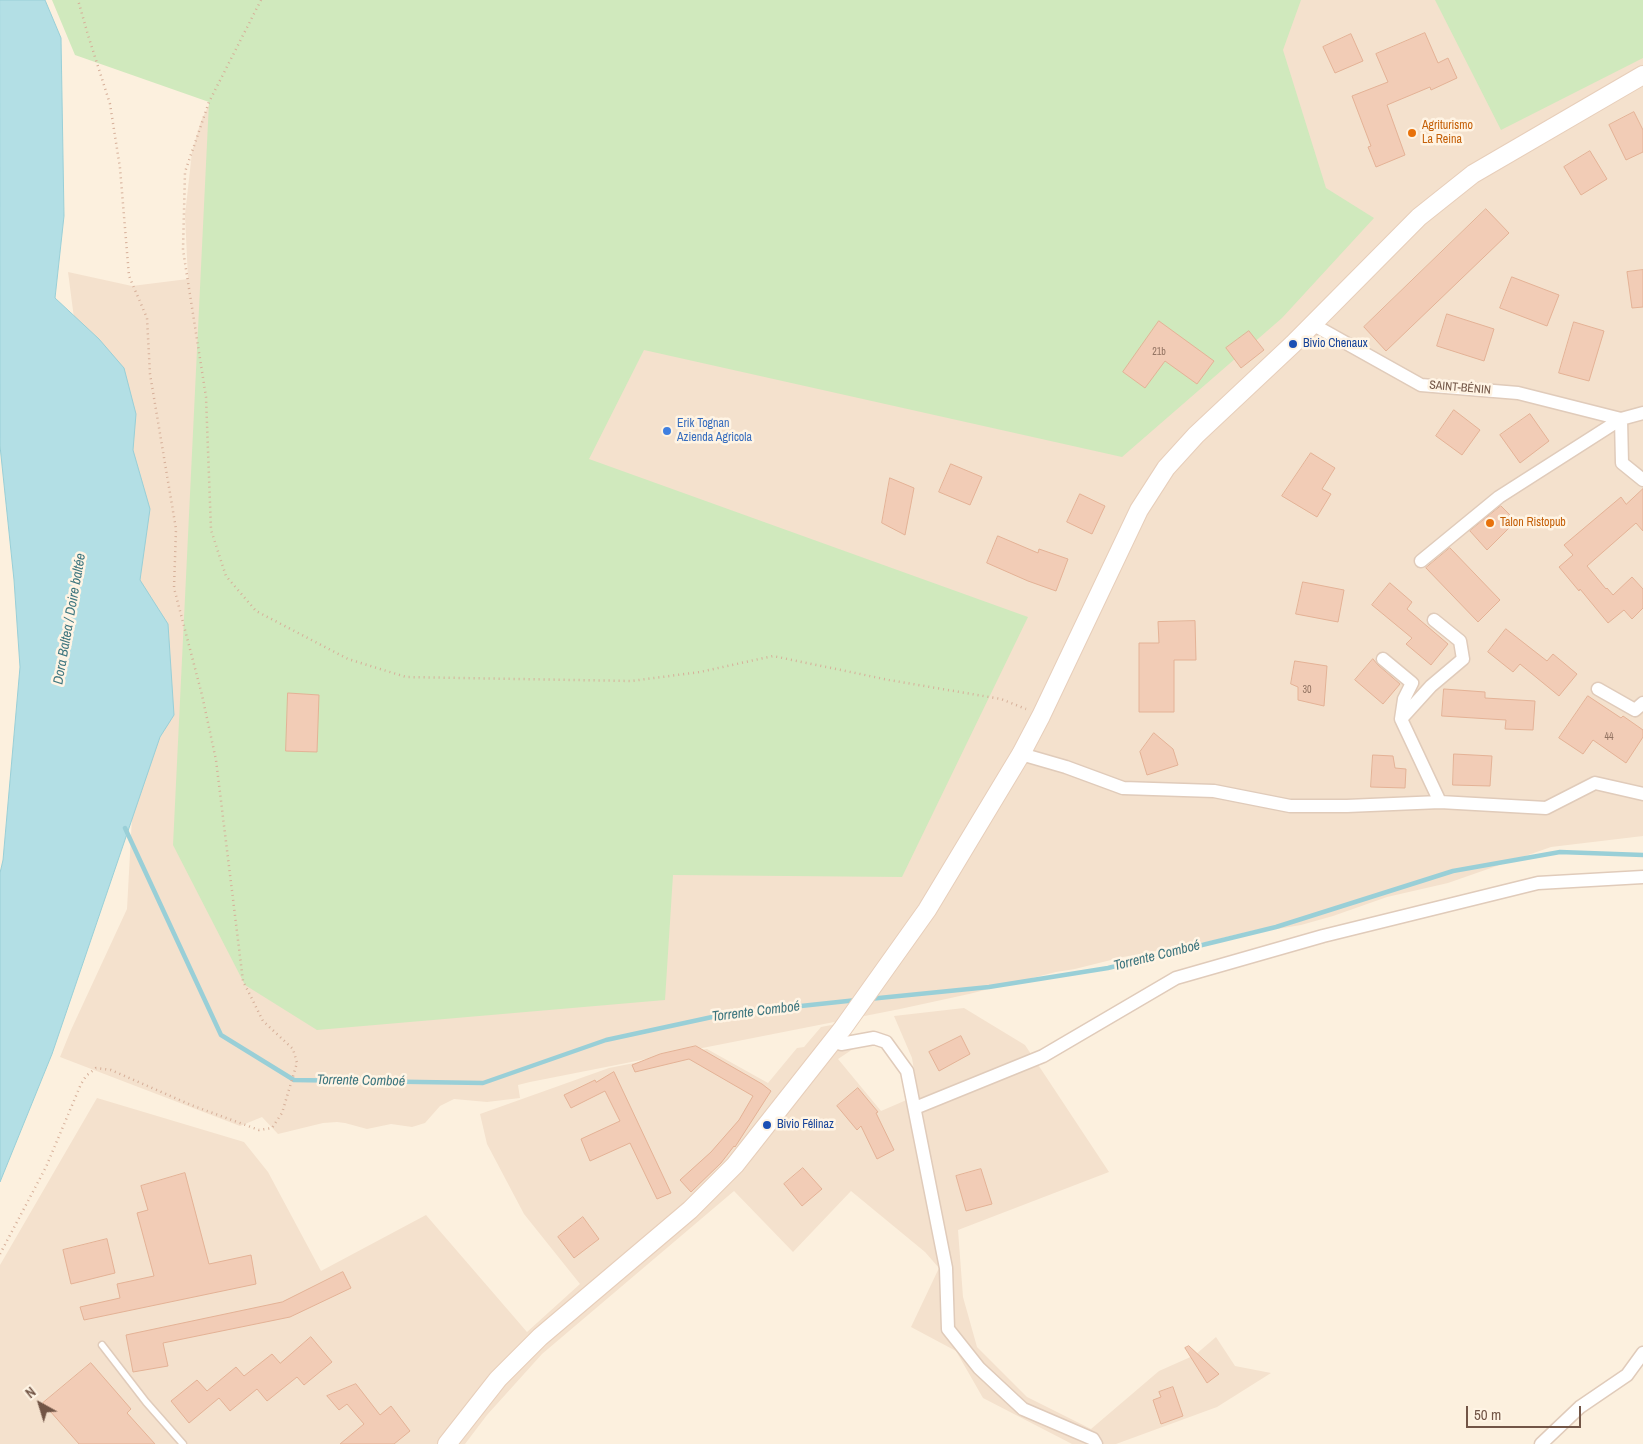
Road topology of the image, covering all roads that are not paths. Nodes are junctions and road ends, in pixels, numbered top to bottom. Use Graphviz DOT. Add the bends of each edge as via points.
graph roads {
  1 [pos="1643,75"];
  2 [pos="1312,324"];
  3 [pos="1643,413"];
  4 [pos="1621,419"];
  5 [pos="1643,480"];
  6 [pos="1420,561"];
  7 [pos="1434,620"];
  8 [pos="1383,659"];
  9 [pos="1598,689"];
  10 [pos="1643,704"];
  11 [pos="1401,719"];
  12 [pos="1021,754"];
  13 [pos="1643,794"];
  14 [pos="1440,802"];
  15 [pos="1643,877"];
  16 [pos="838,1034"];
  17 [pos="915,1108"];
  18 [pos="102,1345"];
  19 [pos="1643,1353"];
  20 [pos="183,1444"];
  21 [pos="447,1444"];
  22 [pos="1096,1444"];
  23 [pos="1542,1444"];
  1 -- 2 [label="main road" via="1474,174 1420,217"];
  2 -- 4 [label="street, SAINT-BÉNIN" via="1421,385 1518,393"];
  2 -- 12 [label="main road" via="1166,468 1139,510"];
  3 -- 4 [label="street, SAINT-BÉNIN"];
  4 -- 5 [label="street" via="1622,462"];
  4 -- 6 [label="street, SAINT-BÉNIN" via="1499,497"];
  7 -- 11 [label="street" via="1460,641 1463,659 1431,686"];
  8 -- 11 [label="street" via="1412,683 1404,699"];
  9 -- 10 [label="street" via="1635,710"];
  11 -- 14 [label="street"];
  12 -- 14 [label="street" via="1123,788 1214,791 1290,806"];
  12 -- 16 [label="main road" via="927,910"];
  13 -- 14 [label="street" via="1595,783 1546,808"];
  15 -- 17 [label="street" via="1538,883 1323,936 1176,978 1043,1056"];
  16 -- 17 [label="street" via="841,1044 874,1038 886,1042 907,1071"];
  16 -- 21 [label="main road" via="735,1165 690,1210 540,1337 498,1378"];
  17 -- 22 [label="street" via="946,1268 948,1330 980,1368 1022,1409 1092,1439"];
  18 -- 20 [label="lane"];
  19 -- 23 [label="street" via="1627,1375 1580,1407"];
}
